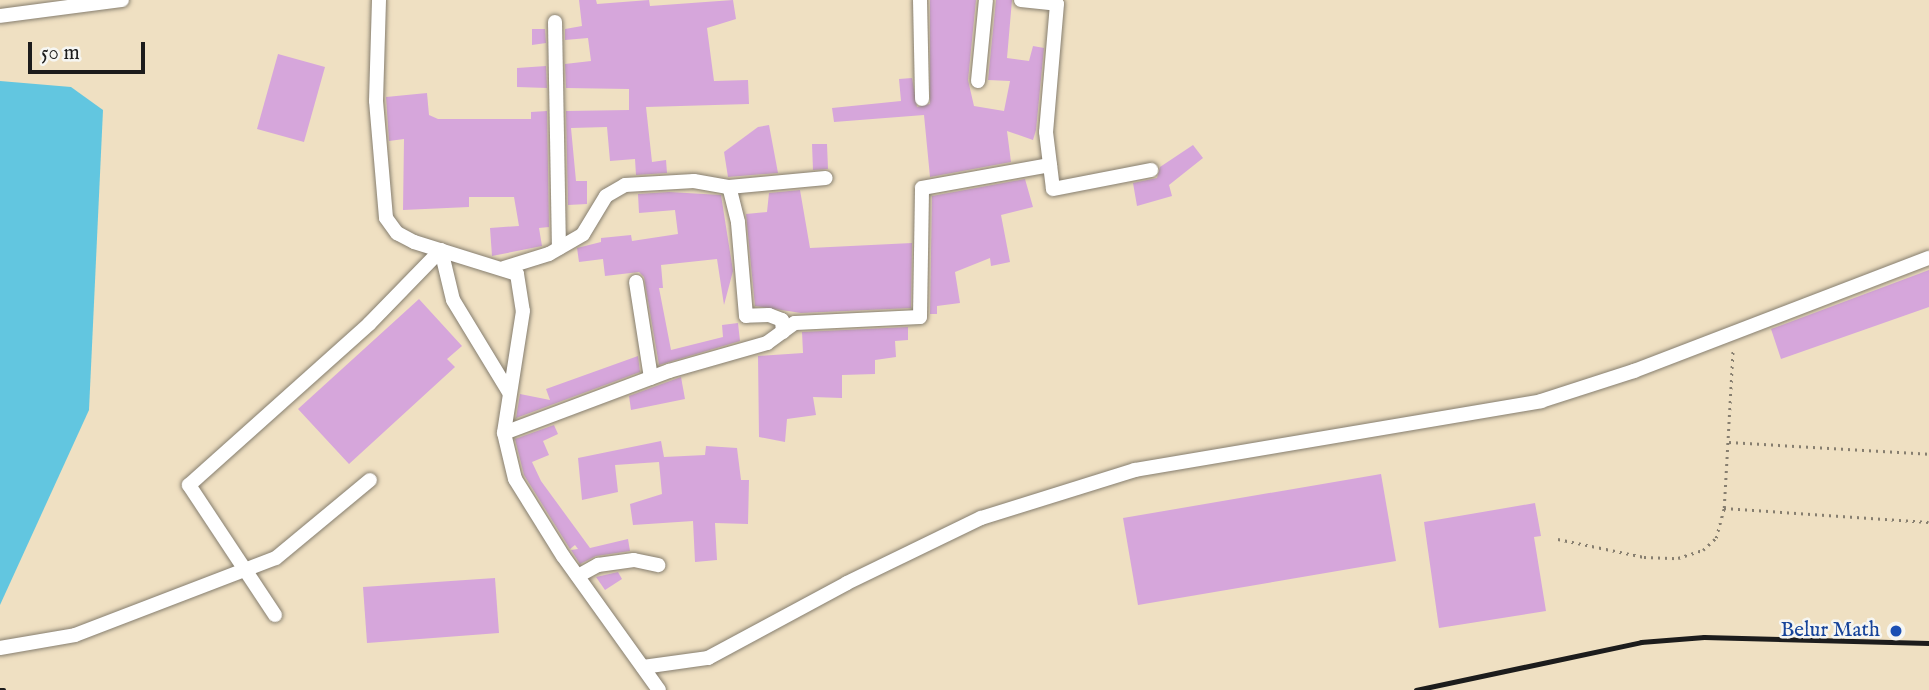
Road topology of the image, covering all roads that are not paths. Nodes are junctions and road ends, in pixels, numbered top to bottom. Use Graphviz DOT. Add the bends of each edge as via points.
graph roads {
  1 [pos="122,0"];
  2 [pos="379,0"];
  3 [pos="920,0"];
  4 [pos="986,0"];
  5 [pos="1020,0"];
  6 [pos="105,1"];
  7 [pos="0,16"];
  8 [pos="555,22"];
  9 [pos="978,81"];
  10 [pos="922,99"];
  11 [pos="1050,165"];
  12 [pos="1151,170"];
  13 [pos="826,178"];
  14 [pos="729,187"];
  15 [pos="559,248"];
  16 [pos="441,250"];
  17 [pos="1929,258"];
  18 [pos="504,268"];
  19 [pos="636,282"];
  20 [pos="783,332"];
  21 [pos="651,378"];
  22 [pos="509,392"];
  23 [pos="504,433"];
  24 [pos="370,480"];
  25 [pos="658,565"];
  26 [pos="249,569"];
  27 [pos="578,576"];
  28 [pos="275,615"];
  29 [pos="0,648"];
  30 [pos="643,667"];
  31 [pos="659,690"];
  1 -- 6 [label="street"];
  2 -- 16 [label="street" via="376,101 386,218 397,233"];
  3 -- 10 [label="street"];
  4 -- 9 [label="street"];
  5 -- 11 [label="street" via="1057,4 1046,132"];
  6 -- 7 [label="street"];
  8 -- 15 [label="street"];
  11 -- 12 [label="street" via="1053,189"];
  11 -- 20 [label="street" via="922,188 920,317 794,323"];
  13 -- 14 [label="street"];
  14 -- 15 [label="street" via="694,181 625,185 606,196 583,234"];
  14 -- 20 [label="street" via="738,222 746,316 769,315 782,320"];
  15 -- 18 [label="street"];
  16 -- 18 [label="street"];
  16 -- 22 [label="street" via="453,300"];
  16 -- 26 [label="street" via="369,324 189,485"];
  17 -- 30 [label="street" via="1541,401 1135,470 981,518 708,658"];
  18 -- 22 [label="street" via="517,274 523,312"];
  19 -- 21 [label="street"];
  20 -- 21 [label="street" via="767,343"];
  21 -- 23 [label="street"];
  22 -- 23 [label="street"];
  23 -- 27 [label="street" via="515,478"];
  24 -- 26 [label="street" via="276,558"];
  25 -- 27 [label="street" via="634,560 598,565"];
  26 -- 28 [label="street"];
  26 -- 29 [label="street" via="75,635"];
  27 -- 30 [label="street"];
  30 -- 31 [label="street"];
}
